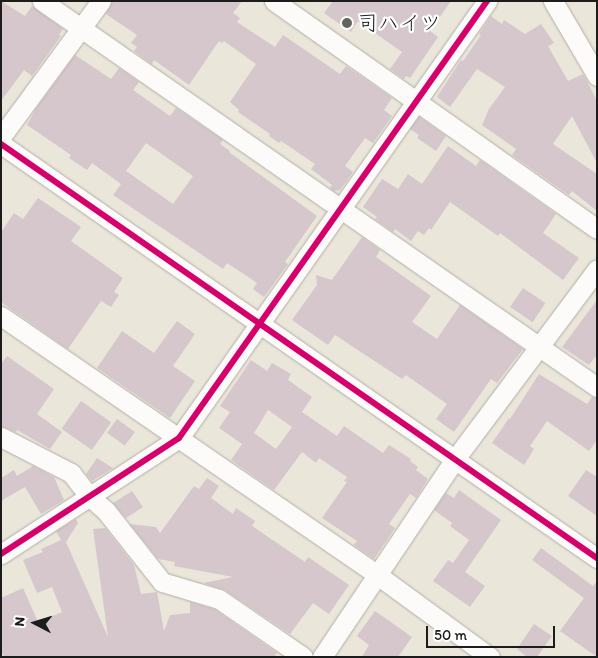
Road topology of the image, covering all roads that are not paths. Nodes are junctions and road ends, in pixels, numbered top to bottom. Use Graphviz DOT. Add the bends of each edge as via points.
graph roads {
  1 [pos="42,1"];
  2 [pos="101,1"];
  3 [pos="487,1"];
  4 [pos="554,1"];
  5 [pos="283,4"];
  6 [pos="81,29"];
  7 [pos="597,76"];
  8 [pos="416,102"];
  9 [pos="1,137"];
  10 [pos="1,144"];
  11 [pos="340,209"];
  12 [pos="597,229"];
  13 [pos="597,269"];
  14 [pos="1,316"];
  15 [pos="260,324"];
  16 [pos="539,347"];
  17 [pos="597,387"];
  18 [pos="1,437"];
  19 [pos="179,438"];
  20 [pos="455,459"];
  21 [pos="90,497"];
  22 [pos="1,554"];
  23 [pos="597,558"];
  24 [pos="376,574"];
  25 [pos="303,657"];
  26 [pos="322,657"];
  27 [pos="490,657"];
  1 -- 6 [label="street"];
  2 -- 6 [label="street"];
  3 -- 8 [label="street"];
  4 -- 7 [label="street"];
  5 -- 8 [label="street"];
  6 -- 9 [label="street"];
  6 -- 11 [label="street"];
  8 -- 11 [label="street"];
  8 -- 12 [label="street"];
  10 -- 15 [label="street"];
  11 -- 15 [label="street"];
  11 -- 16 [label="street"];
  13 -- 16 [label="street"];
  14 -- 19 [label="street"];
  15 -- 19 [label="street"];
  15 -- 20 [label="street"];
  16 -- 17 [label="street"];
  16 -- 20 [label="street"];
  18 -- 21 [label="street" via="71,473"];
  19 -- 21 [label="street"];
  19 -- 24 [label="street"];
  20 -- 23 [label="street"];
  20 -- 24 [label="street"];
  21 -- 22 [label="street"];
  21 -- 25 [label="street" via="106,511 162,582 218,599"];
  24 -- 26 [label="street"];
  24 -- 27 [label="street"];
}
